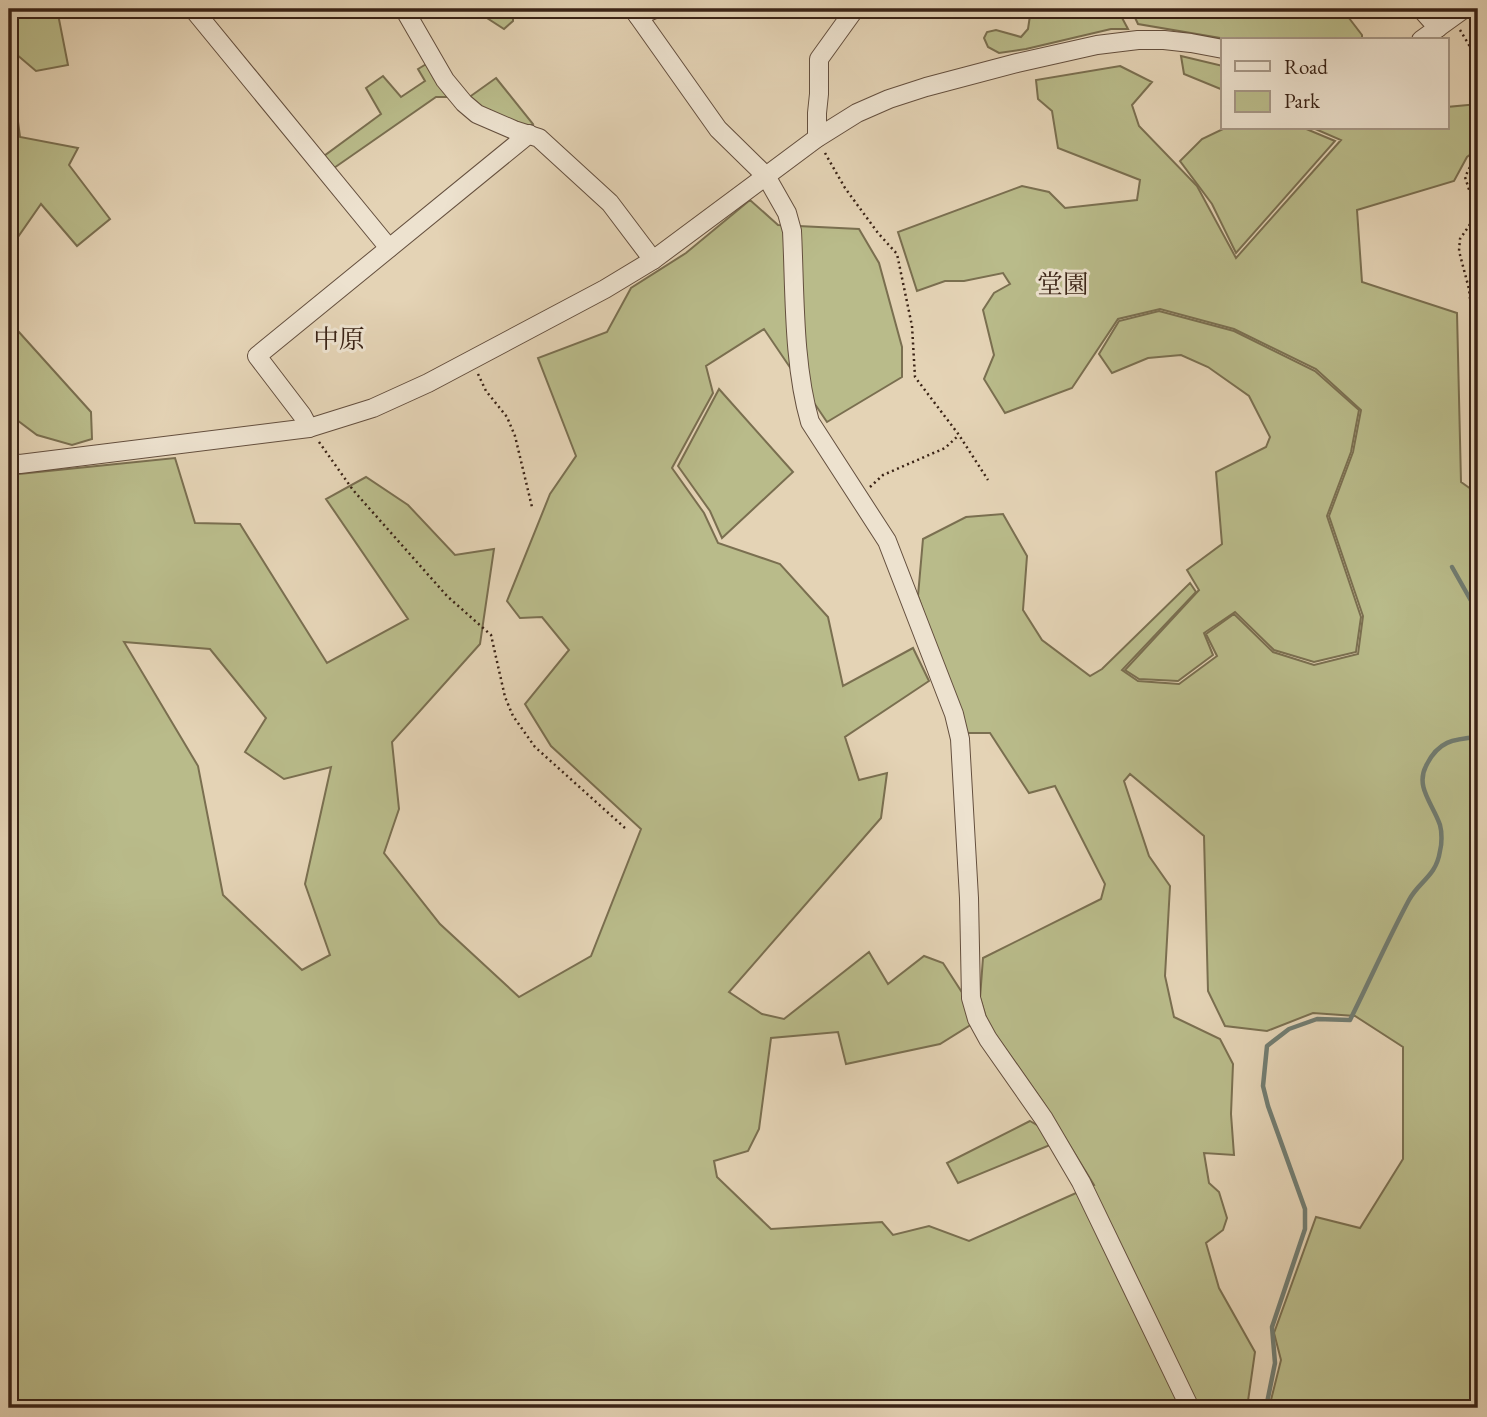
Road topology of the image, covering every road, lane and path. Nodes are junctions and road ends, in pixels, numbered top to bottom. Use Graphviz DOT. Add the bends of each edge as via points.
graph roads {
  1 [pos="193,9"];
  2 [pos="404,9"];
  3 [pos="655,9"];
  4 [pos="855,9"];
  5 [pos="1421,9"];
  6 [pos="635,13"];
  7 [pos="1451,19"];
  8 [pos="1424,38"];
  9 [pos="1221,49"];
  10 [pos="1478,60"];
  11 [pos="529,134"];
  12 [pos="817,138"];
  13 [pos="1478,160"];
  14 [pos="766,176"];
  15 [pos="389,248"];
  16 [pos="653,260"];
  17 [pos="470,359"];
  18 [pos="1478,414"];
  19 [pos="309,428"];
  20 [pos="959,435"];
  21 [pos="9,463"];
  22 [pos="988,480"];
  23 [pos="860,497"];
  24 [pos="532,507"];
  25 [pos="625,828"];
  26 [pos="1190,1408"];
  1 -- 15 [label="street"];
  2 -- 11 [label="street" via="445,80 464,103 477,114"];
  3 -- 6 [label="street"];
  4 -- 12 [label="street" via="819,59"];
  5 -- 7 [label="street"];
  6 -- 14 [label="street" via="718,129"];
  7 -- 8 [label="street"];
  7 -- 10 [label="path"];
  9 -- 12 [label="street" via="1164,40 1097,45 889,99"];
  11 -- 15 [label="street"];
  11 -- 16 [label="street" via="610,203"];
  12 -- 14 [label="street"];
  12 -- 20 [label="path" via="845,188 897,254 912,326 915,377"];
  13 -- 18 [label="path" via="1465,177 1474,205 1473,220 1460,239 1459,251 1469,289 1477,360 1473,413"];
  14 -- 16 [label="street"];
  14 -- 23 [label="street" via="792,231 804,403 810,422"];
  15 -- 19 [label="street" via="257,356"];
  16 -- 17 [label="street"];
  17 -- 19 [label="street" via="373,408"];
  17 -- 24 [label="path" via="516,436"];
  19 -- 21 [label="street"];
  19 -- 25 [label="path" via="361,499 447,596 491,635 505,697 535,747"];
  20 -- 22 [label="path"];
  20 -- 23 [label="path" via="945,448 883,475"];
  23 -- 26 [label="street" via="887,541 960,739 971,998 977,1019 1081,1182"];
}
